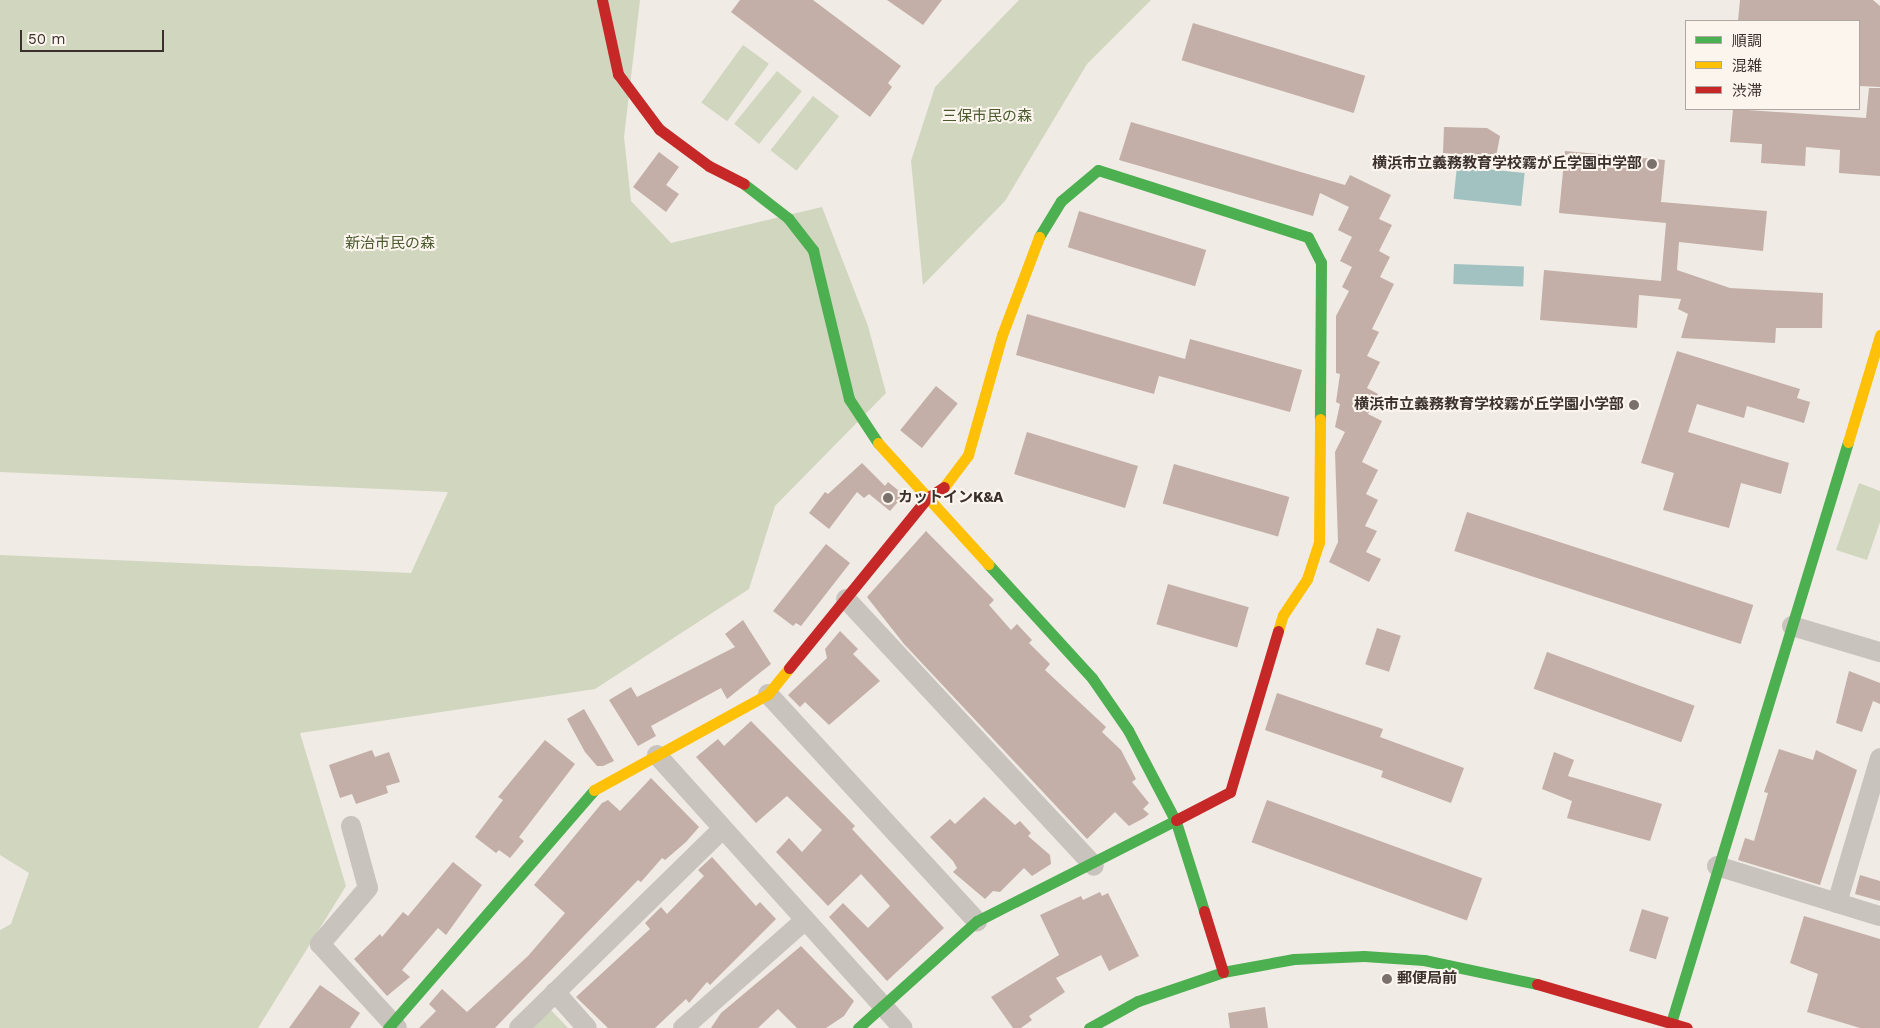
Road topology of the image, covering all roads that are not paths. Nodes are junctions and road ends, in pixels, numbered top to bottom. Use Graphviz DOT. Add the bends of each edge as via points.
graph roads {
  1 [pos="602,0"];
  2 [pos="1880,335"];
  3 [pos="926,498"];
  4 [pos="846,599"];
  5 [pos="1792,626"];
  6 [pos="1880,652"];
  7 [pos="768,694"];
  8 [pos="657,755"];
  9 [pos="1880,758"];
  10 [pos="1176,822"];
  11 [pos="351,826"];
  12 [pos="722,829"];
  13 [pos="1094,866"];
  14 [pos="1717,866"];
  15 [pos="1837,903"];
  16 [pos="1880,916"];
  17 [pos="805,920"];
  18 [pos="977,922"];
  19 [pos="1223,972"];
  20 [pos="555,992"];
  21 [pos="882,1006"];
  22 [pos="1671,1023"];
  23 [pos="392,1026"];
  24 [pos="520,1028"];
  25 [pos="587,1028"];
  26 [pos="683,1028"];
  27 [pos="858,1028"];
  28 [pos="903,1028"];
  29 [pos="1089,1028"];
  30 [pos="1688,1028"];
  1 -- 3 [label="street" via="618,74 658,129 710,166 758,192 788,218 813,250 830,306 849,399 867,431"];
  2 -- 5 [label="street"];
  3 -- 4 [label="street"];
  3 -- 10 [label="street" via="1092,678 1128,730"];
  3 -- 10 [label="street" via="940,492 968,455 1002,335 1042,230 1061,201 1098,170 1308,237 1321,262 1319,543 1307,579 1283,615 1230,792"];
  4 -- 7 [label="street"];
  4 -- 13 [label="street"];
  5 -- 6 [label="street"];
  5 -- 14 [label="street"];
  7 -- 8 [label="street"];
  7 -- 18 [label="street"];
  8 -- 12 [label="street"];
  8 -- 23 [label="street" via="587,794"];
  9 -- 15 [label="street"];
  10 -- 13 [label="street"];
  10 -- 19 [label="street"];
  11 -- 23 [label="street" via="368,888 320,944"];
  12 -- 17 [label="street"];
  12 -- 20 [label="street"];
  13 -- 18 [label="street"];
  14 -- 15 [label="street"];
  14 -- 22 [label="street"];
  15 -- 16 [label="street"];
  17 -- 21 [label="street"];
  17 -- 26 [label="street"];
  18 -- 21 [label="street"];
  19 -- 22 [label="street" via="1294,959 1364,956 1424,960 1505,975"];
  19 -- 29 [label="street" via="1138,1001"];
  20 -- 24 [label="street"];
  20 -- 25 [label="street"];
  21 -- 27 [label="street"];
  21 -- 28 [label="street"];
  22 -- 30 [label="street"];
}
